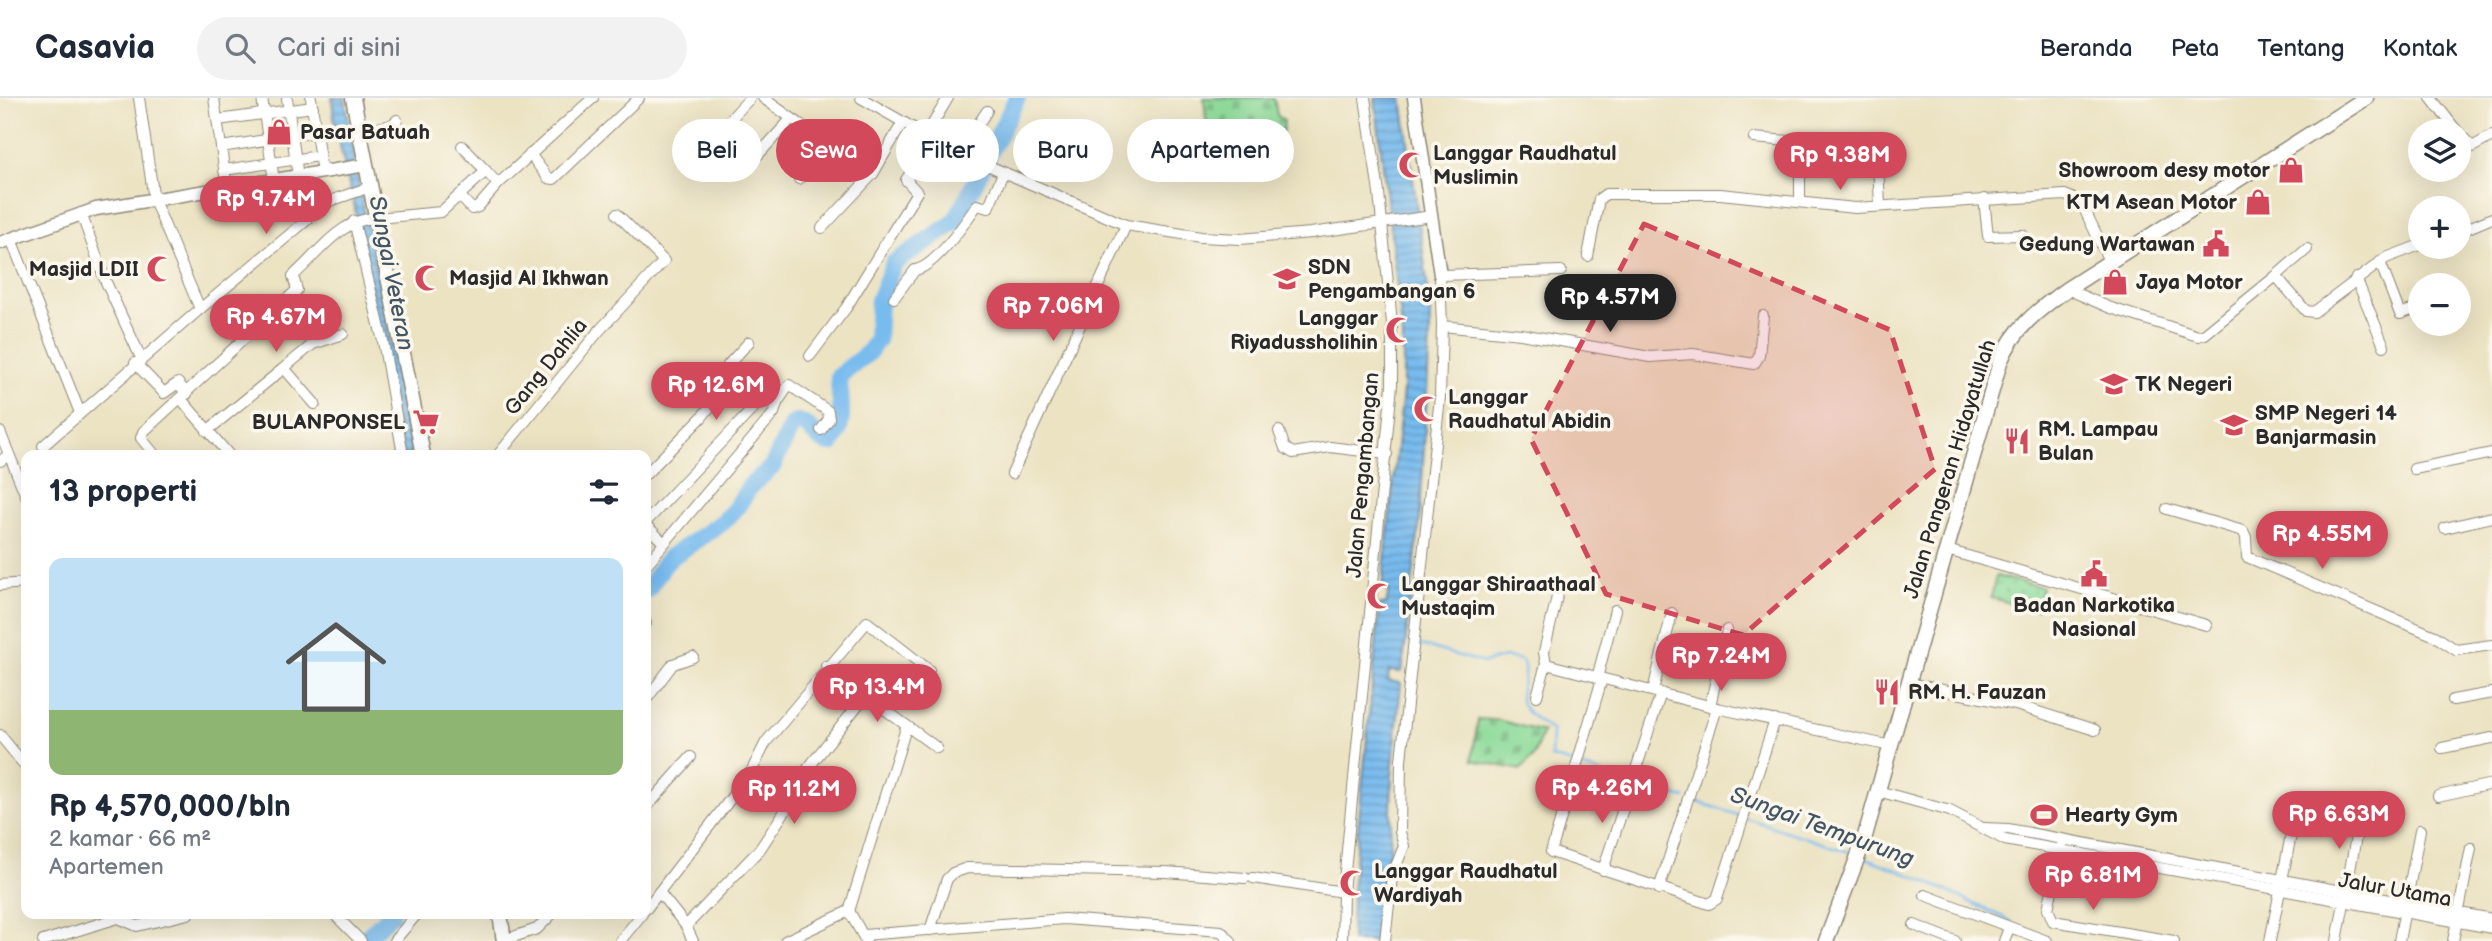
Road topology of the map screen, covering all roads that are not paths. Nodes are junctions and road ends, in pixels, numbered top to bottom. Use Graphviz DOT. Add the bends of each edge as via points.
graph roads {
  1 [pos="139,98"];
  2 [pos="214,98"];
  3 [pos="262,98"];
  4 [pos="287,98"];
  5 [pos="355,98"];
  6 [pos="593,98"];
  7 [pos="639,98"];
  8 [pos="750,98"];
  9 [pos="763,98"];
  10 [pos="861,98"];
  11 [pos="948,98"];
  12 [pos="1365,98"];
  13 [pos="1415,98"];
  14 [pos="2366,98"];
  15 [pos="2431,98"];
  16 [pos="312,103"];
  17 [pos="289,110"];
  18 [pos="987,111"];
  19 [pos="264,114"];
  20 [pos="731,119"];
  21 [pos="791,119"];
  22 [pos="897,119"];
  23 [pos="938,119"];
  24 [pos="982,119"];
  25 [pos="2448,119"];
  26 [pos="218,120"];
  27 [pos="397,120"];
  28 [pos="316,132"];
  29 [pos="359,132"];
  30 [pos="896,133"];
  31 [pos="292,136"];
  32 [pos="776,136"];
  33 [pos="2492,136"];
  34 [pos="1754,138"];
  35 [pos="268,139"];
  36 [pos="462,146"];
  37 [pos="2471,146"];
  38 [pos="221,147"];
  39 [pos="762,152"];
  40 [pos="530,153"];
  41 [pos="319,156"];
  42 [pos="1897,158"];
  43 [pos="296,159"];
  44 [pos="271,163"];
  45 [pos="356,167"];
  46 [pos="224,170"];
  47 [pos="486,171"];
  48 [pos="999,171"];
  49 [pos="321,173"];
  50 [pos="1003,173"];
  51 [pos="298,177"];
  52 [pos="274,181"];
  53 [pos="908,182"];
  54 [pos="498,184"];
  55 [pos="366,188"];
  56 [pos="227,189"];
  57 [pos="460,195"];
  58 [pos="1984,199"];
  59 [pos="154,200"];
  60 [pos="1800,202"];
  61 [pos="1880,206"];
  62 [pos="81,213"];
  63 [pos="617,214"];
  64 [pos="1427,217"];
  65 [pos="2492,218"];
  66 [pos="363,220"];
  67 [pos="1383,223"];
  68 [pos="1126,225"];
  69 [pos="2471,227"];
  70 [pos="822,228"];
  71 [pos="2023,235"];
  72 [pos="6,241"];
  73 [pos="2307,249"];
  74 [pos="2408,251"];
  75 [pos="1588,256"];
  76 [pos="2109,261"];
  77 [pos="2380,262"];
  78 [pos="1561,271"];
  79 [pos="1440,275"];
  80 [pos="2276,276"];
  81 [pos="2356,278"];
  82 [pos="2067,289"];
  83 [pos="894,298"];
  84 [pos="200,309"];
  85 [pos="2408,311"];
  86 [pos="1763,316"];
  87 [pos="1443,326"];
  88 [pos="343,334"];
  89 [pos="749,342"];
  90 [pos="2384,346"];
  91 [pos="810,356"];
  92 [pos="138,361"];
  93 [pos="284,368"];
  94 [pos="184,397"];
  95 [pos="777,403"];
  96 [pos="315,404"];
  97 [pos="80,413"];
  98 [pos="821,430"];
  99 [pos="206,431"];
  100 [pos="1279,431"];
  101 [pos="0,432"];
  102 [pos="43,446"];
  103 [pos="152,450"];
  104 [pos="224,450"];
  105 [pos="402,450"];
  106 [pos="422,450"];
  107 [pos="502,450"];
  108 [pos="2492,453"];
  109 [pos="1387,454"];
  110 [pos="4,458"];
  111 [pos="651,469"];
  112 [pos="2414,469"];
  113 [pos="1012,474"];
  114 [pos="21,487"];
  115 [pos="2167,509"];
  116 [pos="2492,517"];
  117 [pos="651,518"];
  118 [pos="2445,528"];
  119 [pos="651,529"];
  120 [pos="663,542"];
  121 [pos="1947,550"];
  122 [pos="651,558"];
  123 [pos="21,583"];
  124 [pos="0,585"];
  125 [pos="1559,588"];
  126 [pos="1615,610"];
  127 [pos="1672,613"];
  128 [pos="2206,625"];
  129 [pos="1727,630"];
  130 [pos="2492,645"];
  131 [pos="693,657"];
  132 [pos="1546,664"];
  133 [pos="826,666"];
  134 [pos="929,670"];
  135 [pos="1599,679"];
  136 [pos="1908,683"];
  137 [pos="1657,692"];
  138 [pos="651,693"];
  139 [pos="2492,693"];
  140 [pos="865,696"];
  141 [pos="1537,696"];
  142 [pos="2453,700"];
  143 [pos="1714,707"];
  144 [pos="1775,720"];
  145 [pos="906,728"];
  146 [pos="2095,730"];
  147 [pos="0,735"];
  148 [pos="2492,738"];
  149 [pos="1891,746"];
  150 [pos="937,748"];
  151 [pos="2442,748"];
  152 [pos="691,757"];
  153 [pos="21,761"];
  154 [pos="2492,784"];
  155 [pos="1878,791"];
  156 [pos="2438,796"];
  157 [pos="651,802"];
  158 [pos="2360,816"];
  159 [pos="2420,830"];
  160 [pos="2291,835"];
  161 [pos="2062,845"];
  162 [pos="2471,848"];
  163 [pos="1603,870"];
  164 [pos="2281,884"];
  165 [pos="1659,889"];
  166 [pos="1343,891"];
  167 [pos="659,892"];
  168 [pos="1925,895"];
  169 [pos="2346,896"];
  170 [pos="651,902"];
  171 [pos="2405,906"];
  172 [pos="849,911"];
  173 [pos="2458,916"];
  174 [pos="115,919"];
  175 [pos="120,919"];
  176 [pos="167,919"];
  177 [pos="339,919"];
  178 [pos="413,919"];
  179 [pos="501,919"];
  180 [pos="547,919"];
  181 [pos="638,919"];
  182 [pos="2492,919"];
  183 [pos="1914,925"];
  184 [pos="686,926"];
  185 [pos="2009,928"];
  186 [pos="2492,928"];
  187 [pos="930,930"];
  188 [pos="865,938"];
  189 [pos="2156,939"];
  190 [pos="43,941"];
  191 [pos="361,941"];
  192 [pos="394,941"];
  193 [pos="504,941"];
  194 [pos="620,941"];
  195 [pos="694,941"];
  196 [pos="785,941"];
  197 [pos="1231,941"];
  198 [pos="1342,941"];
  199 [pos="1385,941"];
  200 [pos="1826,941"];
  201 [pos="1955,941"];
  202 [pos="2004,941"];
  203 [pos="2047,941"];
  204 [pos="2174,941"];
  205 [pos="2270,941"];
  206 [pos="2337,941"];
  207 [pos="2399,941"];
  208 [pos="2453,941"];
  1 -- 59 [label="street"];
  2 -- 26 [label="street"];
  3 -- 19 [label="street"];
  4 -- 17 [label="street"];
  5 -- 29 [label="main road"];
  6 -- 40 [label="street"];
  7 -- 40 [label="street" via="555,178 548,177"];
  8 -- 20 [label="street"];
  9 -- 21 [label="street"];
  10 -- 22 [label="street"];
  11 -- 23 [label="street"];
  12 -- 67 [label="street, Jalan Pengambangan"];
  13 -- 64 [label="street"];
  14 -- 76 [label="main road, Jalan Pangeran Hidayatullah"];
  15 -- 25 [label="street"];
  16 -- 17 [label="street"];
  16 -- 28 [label="street"];
  17 -- 19 [label="street"];
  17 -- 31 [label="street"];
  18 -- 24 [label="street"];
  19 -- 26 [label="street"];
  19 -- 35 [label="street"];
  26 -- 38 [label="street"];
  27 -- 29 [label="street"];
  28 -- 31 [label="street"];
  28 -- 41 [label="street"];
  29 -- 45 [label="main road"];
  30 -- 70 [label="street" via="873,174"];
  31 -- 35 [label="street"];
  31 -- 43 [label="street"];
  32 -- 39 [label="street"];
  33 -- 37 [label="street"];
  34 -- 60 [label="street" via="1800,142"];
  35 -- 38 [label="street"];
  35 -- 44 [label="street"];
  36 -- 47 [label="street"];
  38 -- 46 [label="street"];
  40 -- 54 [label="street"];
  41 -- 43 [label="street"];
  41 -- 49 [label="street"];
  42 -- 61 [label="street" via="1878,164"];
  43 -- 44 [label="street"];
  43 -- 51 [label="street"];
  44 -- 46 [label="street"];
  44 -- 52 [label="street"];
  45 -- 49 [label="street"];
  45 -- 55 [label="main road"];
  46 -- 56 [label="street"];
  47 -- 54 [label="street"];
  47 -- 57 [label="street"];
  48 -- 50 [label="street"];
  49 -- 51 [label="street"];
  50 -- 68 [label="street"];
  50 -- 83 [label="street" via="988,208 977,205 926,268 915,270"];
  51 -- 52 [label="street"];
  52 -- 56 [label="street"];
  53 -- 91 [label="street" via="917,192 846,308"];
  54 -- 57 [label="street" via="474,210"];
  55 -- 66 [label="main road"];
  55 -- 84 [label="street" via="330,201"];
  56 -- 59 [label="street"];
  57 -- 66 [label="street" via="435,213"];
  58 -- 61 [label="street"];
  58 -- 71 [label="street" via="1988,236"];
  58 -- 76 [label="street" via="2075,198"];
  59 -- 62 [label="street"];
  59 -- 84 [label="street"];
  60 -- 61 [label="street"];
  60 -- 75 [label="street" via="1720,194 1602,195"];
  62 -- 72 [label="street"];
  62 -- 92 [label="street"];
  63 -- 107 [label="street, Gang Dahlia" via="664,261"];
  64 -- 67 [label="street"];
  64 -- 79 [label="street"];
  65 -- 69 [label="street"];
  66 -- 94 [label="street" via="293,276 297,290"];
  66 -- 105 [label="street"];
  66 -- 106 [label="main road"];
  67 -- 68 [label="street" via="1240,239"];
  67 -- 109 [label="street, Jalan Pengambangan" via="1393,358"];
  68 -- 113 [label="street"];
  72 -- 97 [label="street"];
  73 -- 80 [label="street"];
  74 -- 77 [label="street"];
  76 -- 82 [label="main road, Jalan Pangeran Hidayatullah"];
  77 -- 81 [label="street"];
  77 -- 85 [label="street" via="2400,313"];
  78 -- 79 [label="street"];
  79 -- 87 [label="street"];
  80 -- 81 [label="street" via="2309,313"];
  80 -- 82 [label="street" via="2198,336"];
  81 -- 90 [label="street"];
  82 -- 121 [label="main road, Jalan Pangeran Hidayatullah" via="2026,320 2004,353"];
  84 -- 92 [label="street"];
  86 -- 87 [label="street" via="1754,364 1693,354 1650,357 1492,329"];
  87 -- 199 [label="street" via="1440,397 1401,760 1400,832 1404,846 1392,876"];
  88 -- 93 [label="street" via="313,344"];
  89 -- 111 [label="street" via="728,365 731,381"];
  92 -- 94 [label="street" via="163,393 178,383"];
  92 -- 97 [label="street"];
  93 -- 96 [label="street"];
  93 -- 99 [label="street"];
  94 -- 99 [label="street"];
  94 -- 103 [label="street" via="141,435"];
  95 -- 98 [label="street" via="791,381 828,411 829,419"];
  95 -- 117 [label="street" via="760,401"];
  95 -- 120 [label="street" via="774,414"];
  97 -- 102 [label="street"];
  99 -- 104 [label="street"];
  100 -- 109 [label="street" via="1285,448 1293,453 1330,447"];
  101 -- 110 [label="street"];
  108 -- 112 [label="street"];
  109 -- 166 [label="street, Jalan Pengambangan"];
  110 -- 114 [label="street"];
  115 -- 130 [label="street" via="2243,531 2247,557 2435,636 2456,650"];
  116 -- 118 [label="street"];
  119 -- 120 [label="street"];
  120 -- 122 [label="street"];
  121 -- 128 [label="street"];
  121 -- 136 [label="main road, Jalan Pangeran Hidayatullah"];
  123 -- 124 [label="street"];
  125 -- 132 [label="street" via="1544,652"];
  126 -- 135 [label="street"];
  127 -- 137 [label="street"];
  129 -- 143 [label="street"];
  131 -- 138 [label="street" via="673,664"];
  132 -- 135 [label="street"];
  132 -- 141 [label="street"];
  133 -- 134 [label="street" via="867,622"];
  133 -- 140 [label="street"];
  133 -- 167 [label="street"];
  135 -- 137 [label="street"];
  135 -- 163 [label="street" via="1550,849 1554,855"];
  136 -- 146 [label="street" via="2016,705"];
  136 -- 149 [label="main road, Jalan Pangeran Hidayatullah"];
  137 -- 143 [label="street"];
  137 -- 163 [label="street"];
  139 -- 142 [label="street"];
  140 -- 145 [label="street"];
  140 -- 184 [label="street" via="798,780 787,808 760,849"];
  143 -- 144 [label="street"];
  143 -- 165 [label="street"];
  144 -- 149 [label="street"];
  144 -- 165 [label="street" via="1716,901 1709,904"];
  145 -- 150 [label="street"];
  145 -- 172 [label="street"];
  147 -- 153 [label="street"];
  148 -- 151 [label="street"];
  149 -- 155 [label="main road, Jalan Pangeran Hidayatullah"];
  152 -- 157 [label="street"];
  154 -- 156 [label="street"];
  155 -- 161 [label="street, Jalur Utama" via="1950,811 2005,840"];
  155 -- 200 [label="main road, Jalan Pangeran Hidayatullah"];
  158 -- 169 [label="street"];
  159 -- 171 [label="street"];
  160 -- 164 [label="street"];
  161 -- 164 [label="street, Jalur Utama"];
  161 -- 189 [label="street" via="2048,909 2053,921"];
  162 -- 173 [label="street"];
  163 -- 165 [label="street"];
  164 -- 169 [label="street, Jalur Utama"];
  164 -- 205 [label="street"];
  166 -- 187 [label="street" via="1166,872 967,868 947,878"];
  166 -- 198 [label="street, Jalan Pengambangan"];
  167 -- 170 [label="street"];
  167 -- 184 [label="street"];
  168 -- 185 [label="street"];
  169 -- 171 [label="street, Jalur Utama"];
  169 -- 206 [label="street"];
  171 -- 173 [label="street, Jalur Utama"];
  171 -- 207 [label="street"];
  172 -- 188 [label="street"];
  172 -- 196 [label="street"];
  173 -- 182 [label="street, Jalur Utama"];
  173 -- 186 [label="street, Jalur Utama"];
  173 -- 208 [label="street"];
  174 -- 190 [label="street"];
  175 -- 176 [label="street" via="137,926"];
  177 -- 191 [label="street"];
  178 -- 192 [label="street"];
  179 -- 193 [label="main road"];
  180 -- 193 [label="street" via="537,929"];
  181 -- 194 [label="street"];
  183 -- 201 [label="street"];
  184 -- 195 [label="street"];
  185 -- 202 [label="street"];
  185 -- 203 [label="street"];
  187 -- 188 [label="street"];
  187 -- 197 [label="street" via="1081,919 1221,931"];
  189 -- 204 [label="street"];
}
